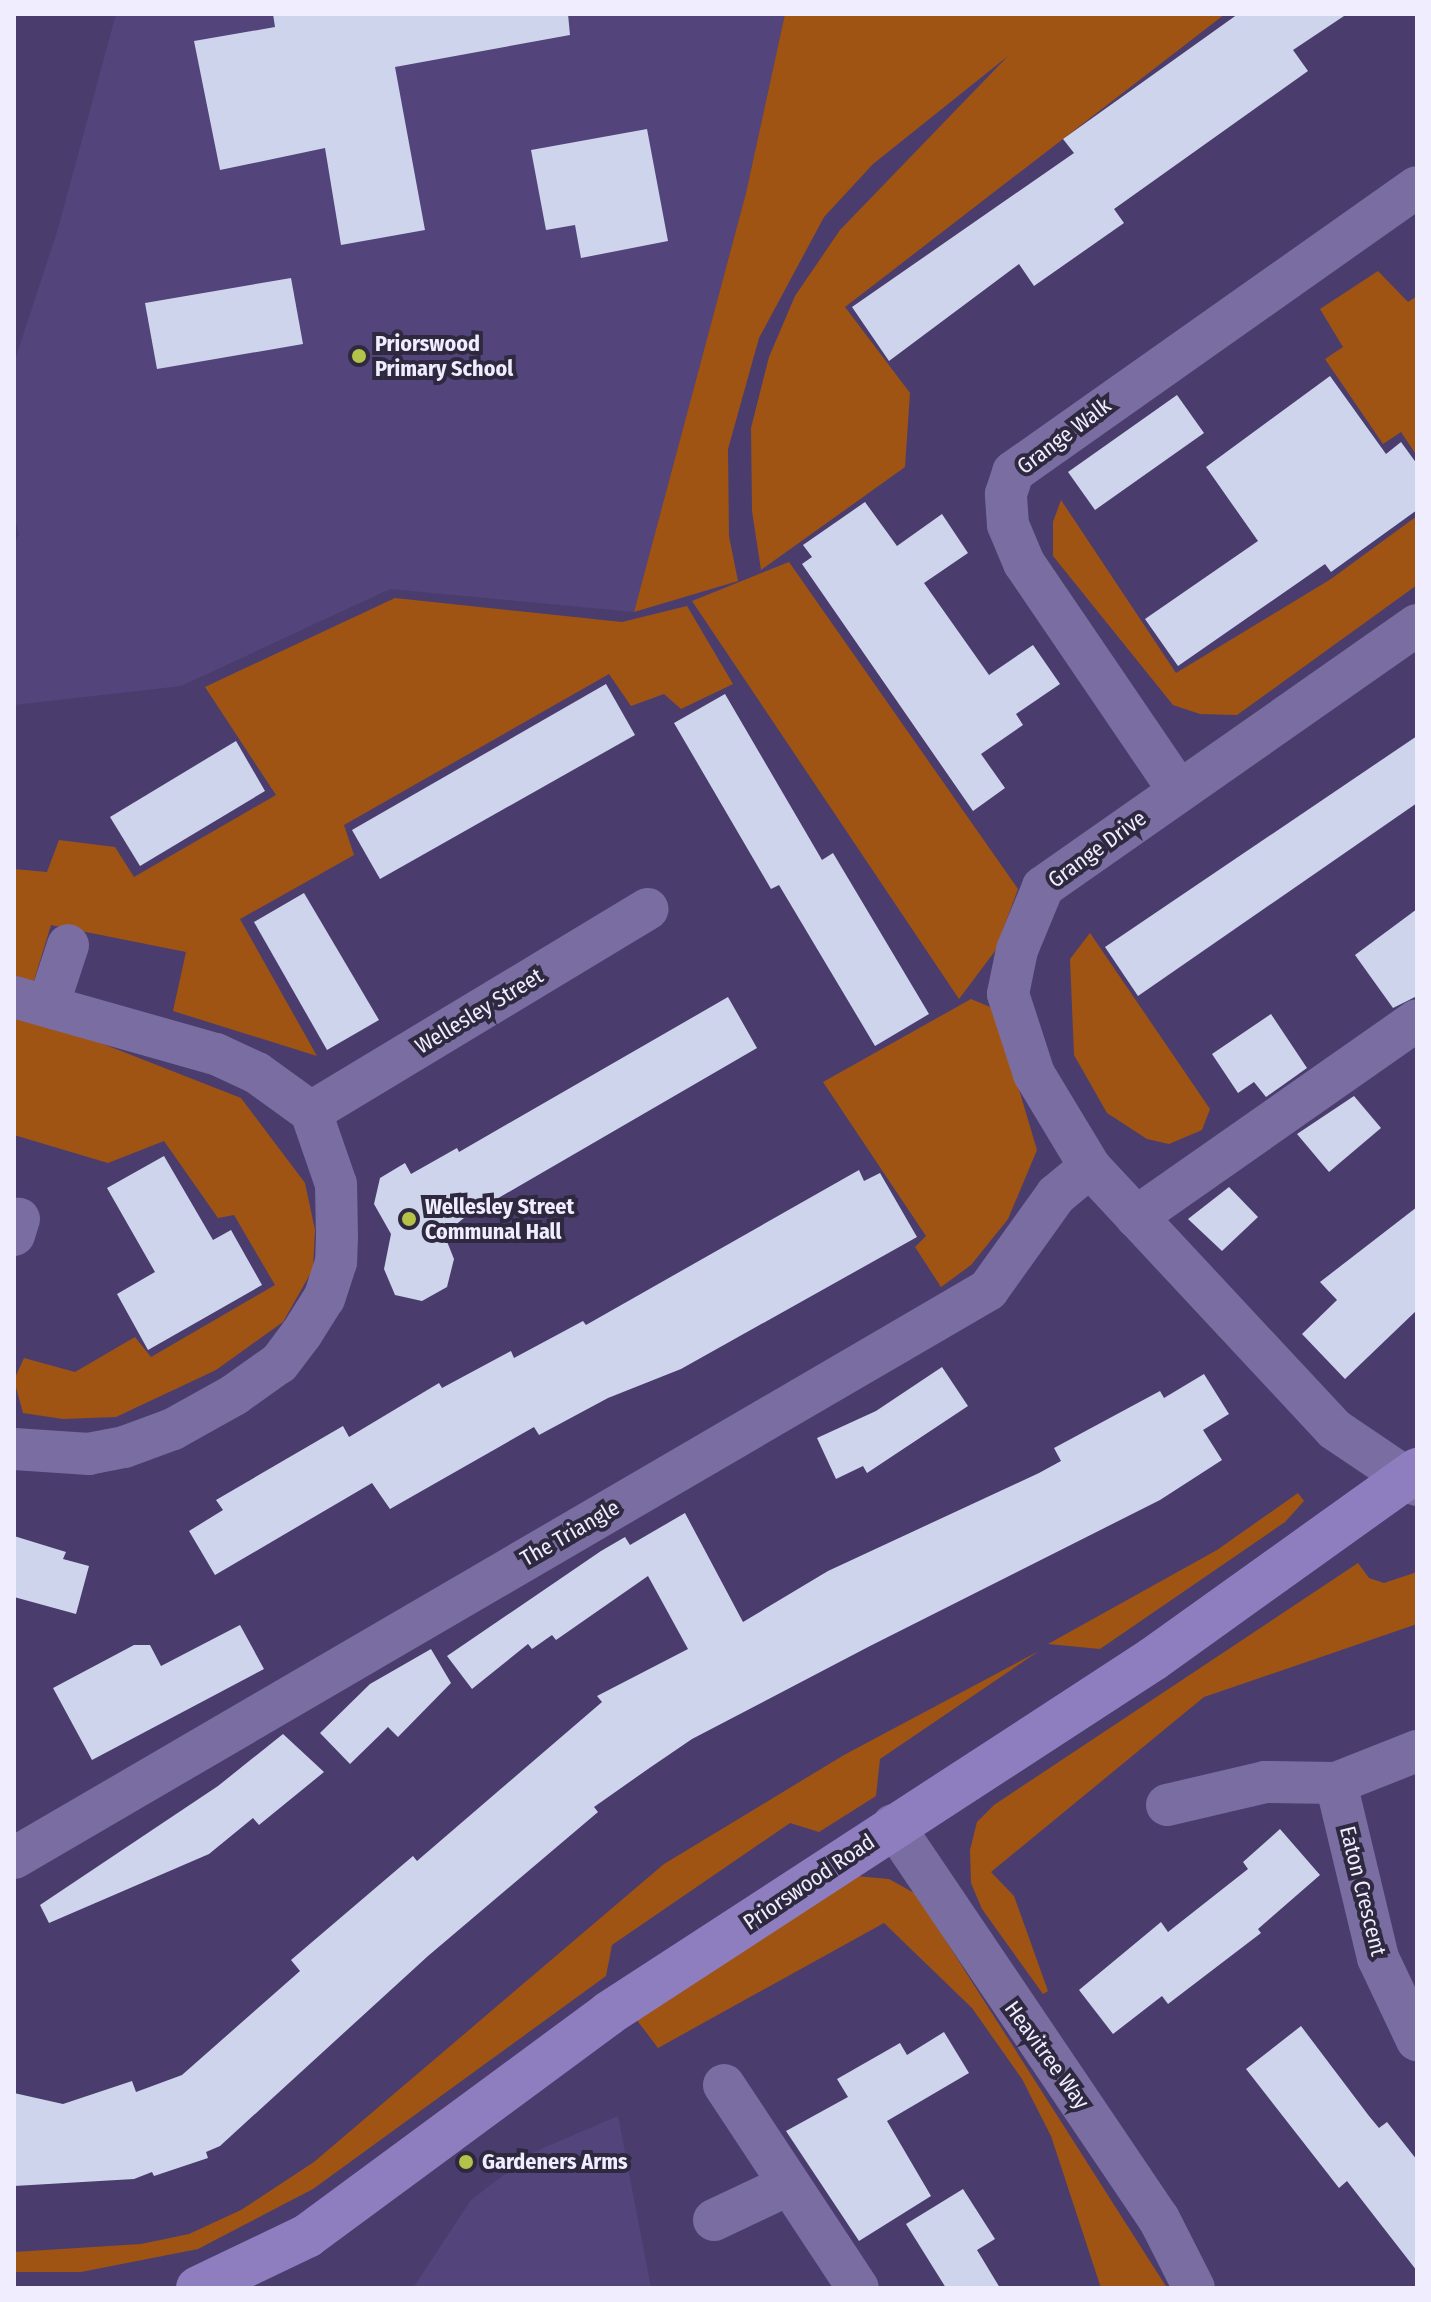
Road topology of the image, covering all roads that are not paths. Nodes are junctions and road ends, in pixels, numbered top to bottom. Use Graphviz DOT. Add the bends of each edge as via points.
graph roads {
  1 [pos="1417,187"];
  2 [pos="1417,625"];
  3 [pos="1179,791"];
  4 [pos="647,909"];
  5 [pos="68,945"];
  6 [pos="31,1002"];
  7 [pos="1417,1020"];
  8 [pos="311,1112"];
  9 [pos="1090,1167"];
  10 [pos="1136,1217"];
  11 [pos="14,1449"];
  12 [pos="1413,1478"];
  13 [pos="1417,1751"];
  14 [pos="1336,1783"];
  15 [pos="1167,1805"];
  16 [pos="893,1825"];
  17 [pos="14,1858"];
  18 [pos="1417,2040"];
  19 [pos="724,2085"];
  20 [pos="786,2186"];
  21 [pos="714,2220"];
  22 [pos="198,2288"];
  23 [pos="858,2288"];
  24 [pos="1194,2288"];
  1 -- 3 [label="street, Grange Walk" via="1013,472 1006,494 1008,525 1024,563"];
  2 -- 3 [label="street, Grange Drive"];
  3 -- 9 [label="street, Grange Drive" via="1043,887 1017,950 1008,994 1014,1024 1034,1074"];
  4 -- 8 [label="street, Wellesley Street"];
  5 -- 6 [label="street"];
  6 -- 8 [label="street" via="216,1054 257,1073"];
  7 -- 10 [label="street"];
  8 -- 11 [label="street" via="336,1184 336,1262 324,1298 279,1363 173,1429 124,1447 75,1454"];
  9 -- 10 [label="street, Grange Drive"];
  9 -- 17 [label="street, The Triangle" via="1056,1195 988,1290"];
  10 -- 12 [label="street, Grange Drive" via="1334,1429"];
  12 -- 16 [label="main road, Priorswood Road" via="1153,1659"];
  13 -- 14 [label="street"];
  14 -- 15 [label="street" via="1265,1782"];
  14 -- 18 [label="street, Eaton Crescent" via="1378,1958"];
  16 -- 22 [label="main road, Priorswood Road" via="609,2013 307,2236"];
  16 -- 24 [label="street, Heavitree Way" via="1151,2207"];
  19 -- 20 [label="street"];
  20 -- 21 [label="street"];
  20 -- 23 [label="street"];
}
